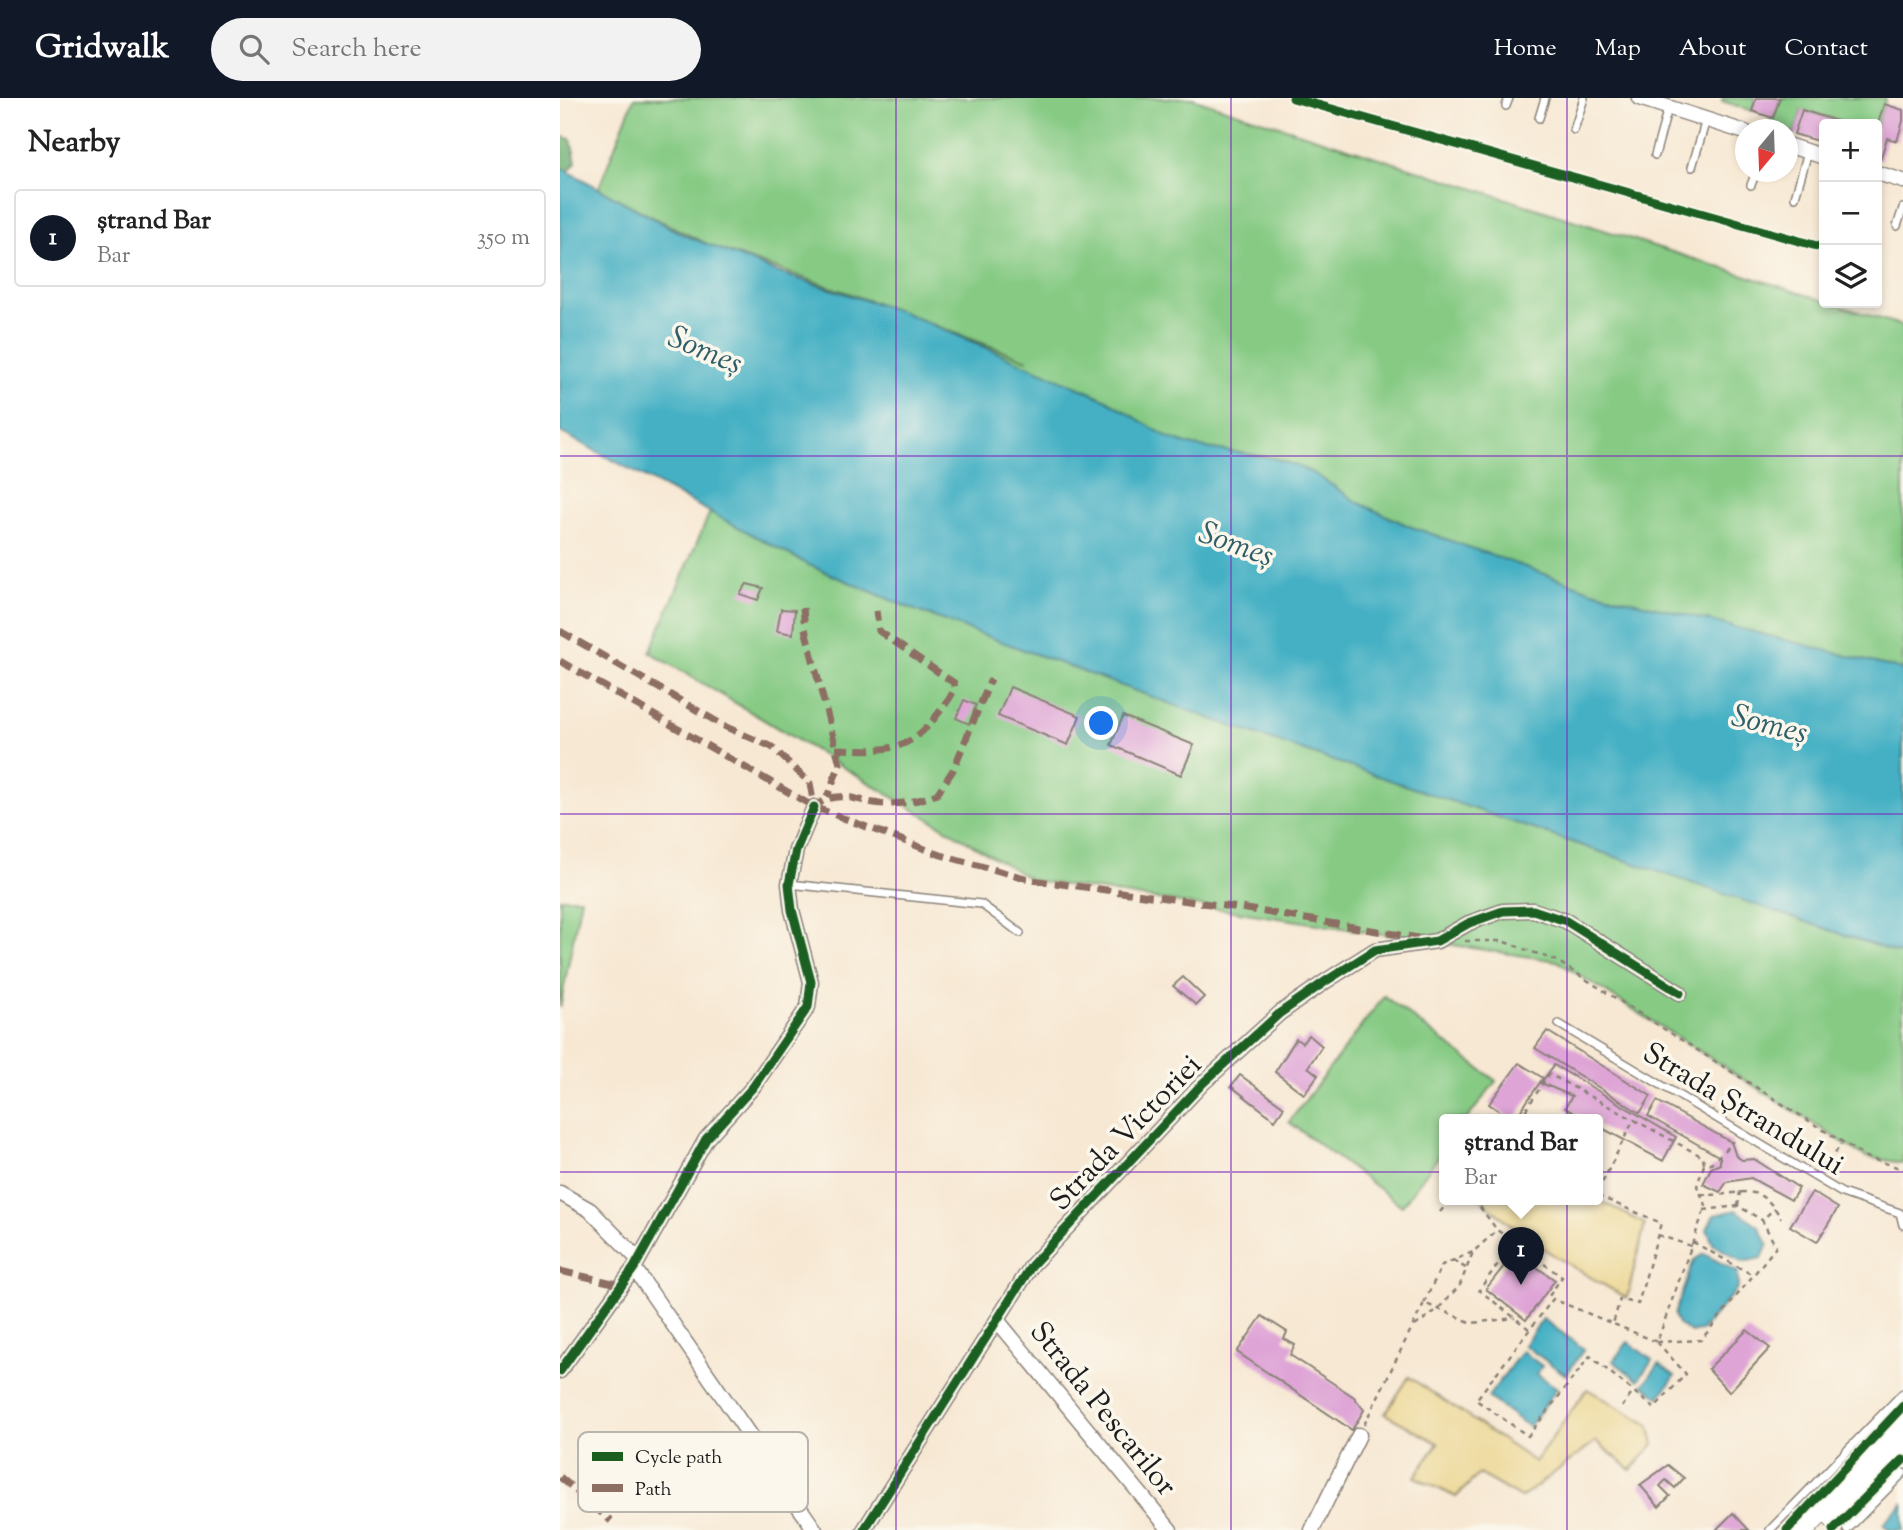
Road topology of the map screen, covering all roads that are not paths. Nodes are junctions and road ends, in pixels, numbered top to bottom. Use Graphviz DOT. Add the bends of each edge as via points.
graph roads {
  1 [pos="1545,98"];
  2 [pos="1584,98"];
  3 [pos="1639,98"];
  4 [pos="1668,107"];
  5 [pos="1539,118"];
  6 [pos="1706,119"];
  7 [pos="1735,129"];
  8 [pos="1574,130"];
  9 [pos="1798,148"];
  10 [pos="1809,152"];
  11 [pos="1655,155"];
  12 [pos="1819,155"];
  13 [pos="1692,167"];
  14 [pos="1882,175"];
  15 [pos="1903,181"];
  16 [pos="1752,182"];
  17 [pos="1751,185"];
  18 [pos="1795,197"];
  19 [pos="1903,208"];
  20 [pos="1897,226"];
  21 [pos="814,807"];
  22 [pos="789,884"];
  23 [pos="1020,933"];
  24 [pos="1679,993"];
  25 [pos="1559,1024"];
  26 [pos="560,1193"];
  27 [pos="1903,1225"];
  28 [pos="636,1263"];
  29 [pos="997,1320"];
  30 [pos="560,1371"];
  31 [pos="1903,1393"];
  32 [pos="1903,1425"];
  33 [pos="749,1432"];
  34 [pos="1359,1434"];
  35 [pos="1903,1449"];
  36 [pos="1903,1473"];
  37 [pos="803,1512"];
  38 [pos="815,1530"];
  39 [pos="864,1530"];
  40 [pos="1170,1530"];
  41 [pos="1312,1530"];
  42 [pos="1770,1530"];
  43 [pos="1802,1530"];
  44 [pos="1823,1530"];
  45 [pos="1847,1530"];
  1 -- 5 [label="lane"];
  2 -- 8 [label="lane"];
  3 -- 4 [label="street"];
  4 -- 6 [label="street"];
  4 -- 11 [label="lane"];
  6 -- 7 [label="street"];
  6 -- 13 [label="lane"];
  9 -- 10 [label="street"];
  10 -- 12 [label="street"];
  10 -- 18 [label="lane"];
  14 -- 15 [label="street"];
  16 -- 17 [label="lane"];
  19 -- 20 [label="lane"];
  21 -- 22 [label="street" via="796,850"];
  22 -- 23 [label="lane" via="981,904"];
  22 -- 28 [label="street" via="811,982 808,1007 753,1087 706,1139"];
  24 -- 29 [label="street, Strada Victoriei" via="1566,921 1533,910 1503,911 1437,941 1375,950 1280,1013 1203,1083 1032,1265"];
  25 -- 27 [label="lane, Strada Ștrandului" via="1818,1179 1860,1201 1900,1213"];
  26 -- 28 [label="street" via="590,1210"];
  28 -- 30 [label="street"];
  28 -- 33 [label="street"];
  29 -- 39 [label="street, Strada Victoriei"];
  29 -- 40 [label="street, Strada Pescarilor"];
  31 -- 42 [label="lane"];
  32 -- 43 [label="main road"];
  34 -- 41 [label="street"];
  35 -- 44 [label="main road"];
  36 -- 45 [label="lane"];
  37 -- 38 [label="street"];
}
